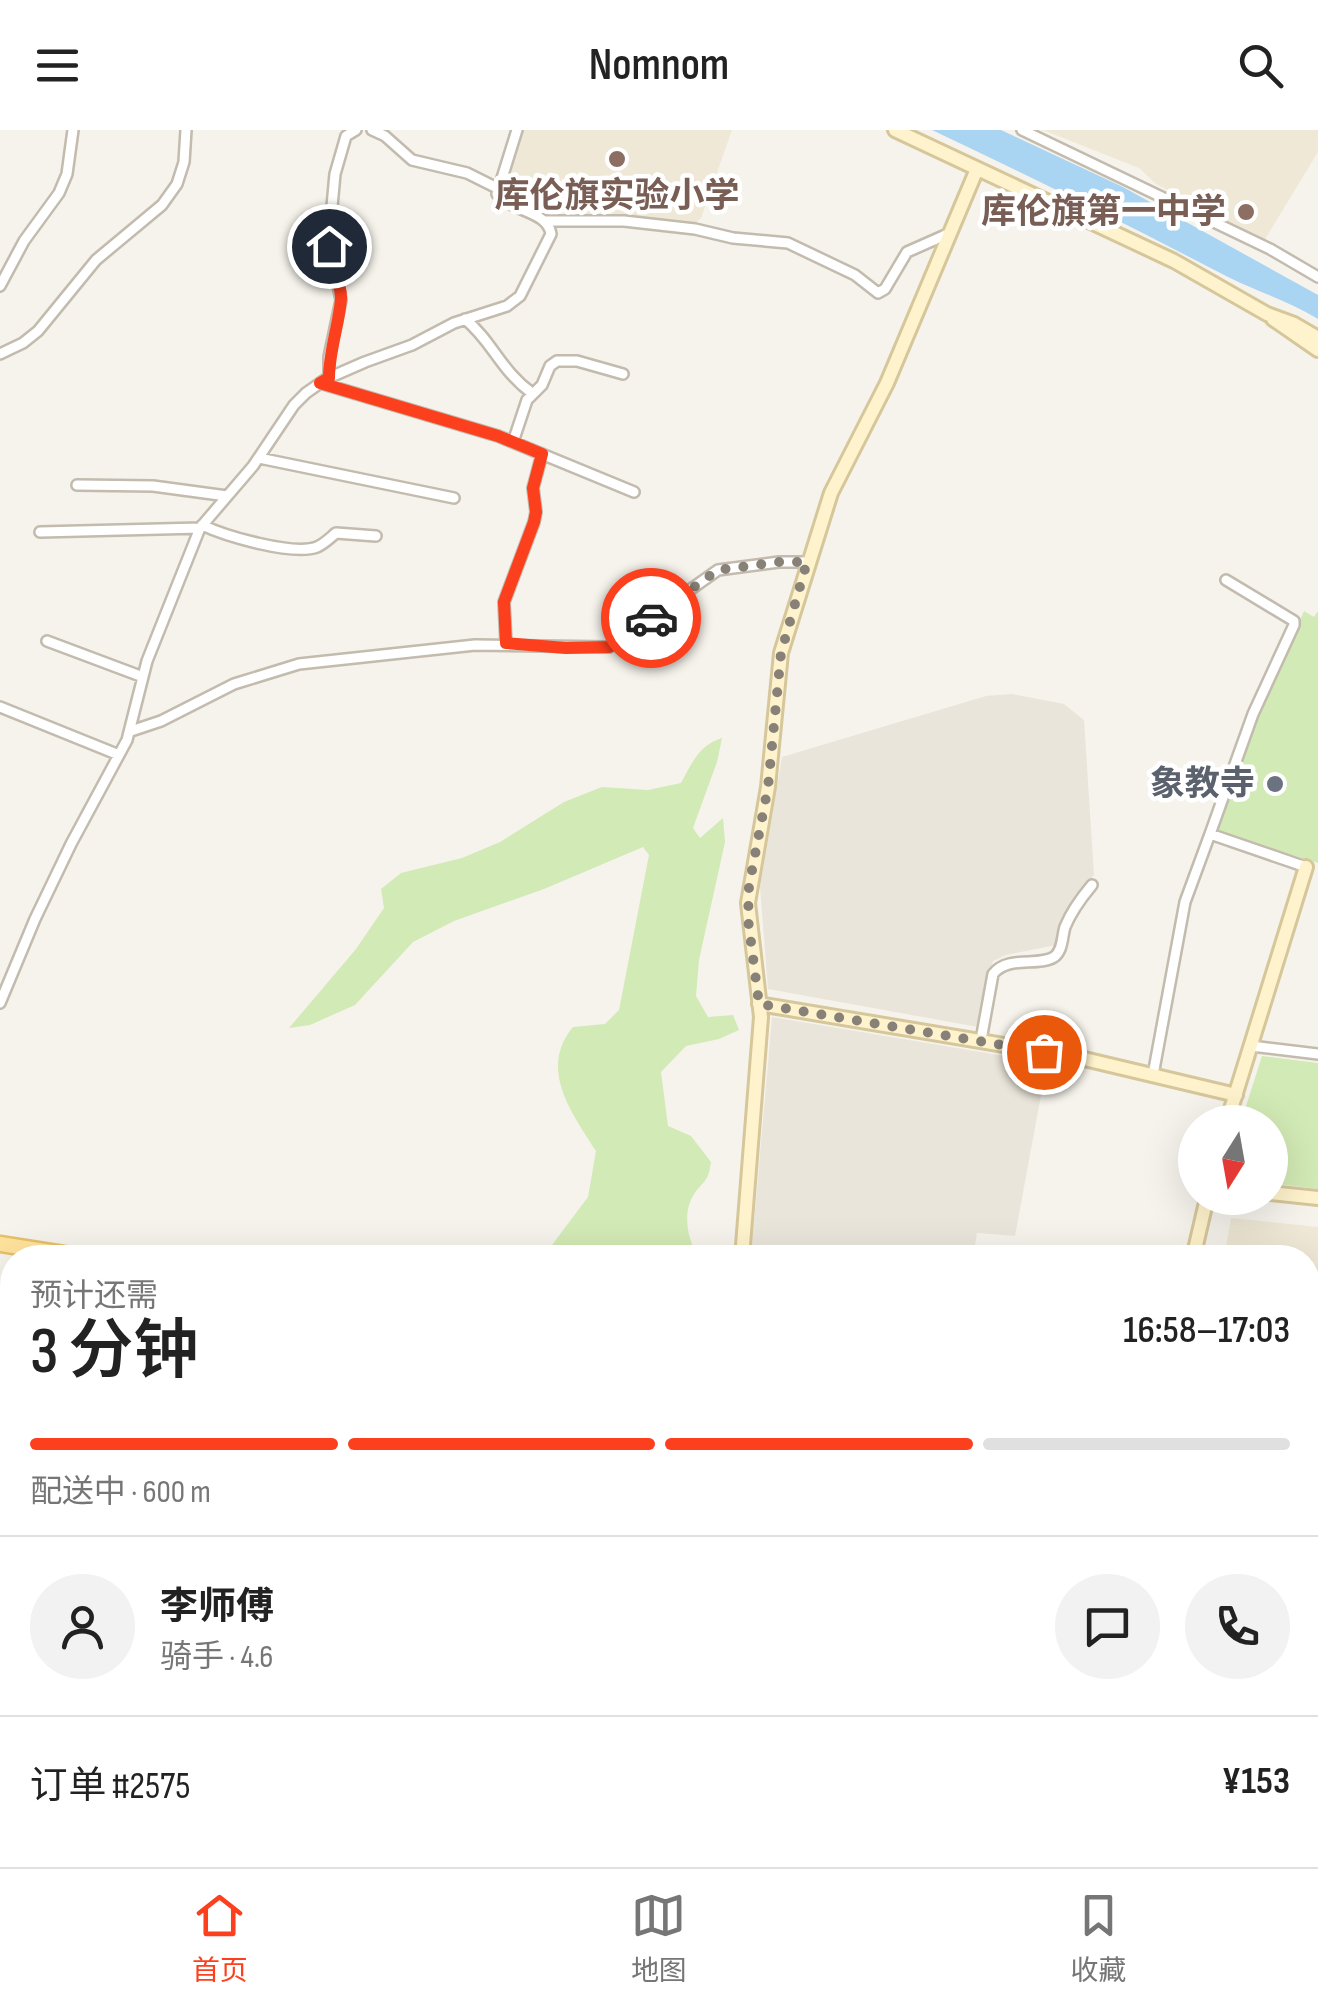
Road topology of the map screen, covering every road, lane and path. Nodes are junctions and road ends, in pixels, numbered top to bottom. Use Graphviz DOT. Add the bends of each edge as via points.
graph roads {
  1 [pos="73,130"];
  2 [pos="186,130"];
  3 [pos="356,130"];
  4 [pos="372,130"];
  5 [pos="517,130"];
  6 [pos="895,130"];
  7 [pos="1022,130"];
  8 [pos="977,169"];
  9 [pos="497,188"];
  10 [pos="546,221"];
  11 [pos="950,234"];
  12 [pos="1318,277"];
  13 [pos="0,286"];
  14 [pos="1268,314"];
  15 [pos="465,319"];
  16 [pos="0,338"];
  17 [pos="1318,338"];
  18 [pos="13,347"];
  19 [pos="1318,350"];
  20 [pos="0,354"];
  21 [pos="623,374"];
  22 [pos="324,381"];
  23 [pos="533,394"];
  24 [pos="513,442"];
  25 [pos="542,454"];
  26 [pos="259,458"];
  27 [pos="77,485"];
  28 [pos="634,492"];
  29 [pos="227,496"];
  30 [pos="454,498"];
  31 [pos="201,526"];
  32 [pos="40,532"];
  33 [pos="376,536"];
  34 [pos="807,562"];
  35 [pos="1226,580"];
  36 [pos="47,641"];
  37 [pos="506,643"];
  38 [pos="144,677"];
  39 [pos="0,708"];
  40 [pos="131,730"];
  41 [pos="118,755"];
  42 [pos="1210,834"];
  43 [pos="1306,867"];
  44 [pos="1092,885"];
  45 [pos="0,1003"];
  46 [pos="759,1004"];
  47 [pos="982,1040"];
  48 [pos="1251,1046"];
  49 [pos="1318,1054"];
  50 [pos="1153,1075"];
  51 [pos="1236,1095"];
  52 [pos="1233,1105"];
  53 [pos="1288,1195"];
  54 [pos="1318,1198"];
  55 [pos="1203,1215"];
  56 [pos="743,1245"];
  57 [pos="1196,1245"];
  58 [pos="0,1490"];
  59 [pos="0,1500"];
  1 -- 13 [label="street" via="60,193"];
  2 -- 18 [label="street" via="177,184 162,205 96,260 38,331"];
  3 -- 22 [label="street" via="346,136 334,174 327,260 341,300"];
  4 -- 9 [label="street" via="404,156"];
  5 -- 9 [label="street"];
  6 -- 8 [label="street"];
  7 -- 12 [label="street"];
  8 -- 11 [label="street"];
  8 -- 14 [label="street"];
  9 -- 10 [label="street" via="504,202"];
  10 -- 11 [label="street" via="624,222 788,243 855,274 878,293 908,252"];
  10 -- 15 [label="street" via="551,234 520,296"];
  11 -- 34 [label="street" via="888,383 830,494"];
  14 -- 17 [label="street"];
  14 -- 19 [label="street"];
  15 -- 22 [label="street"];
  15 -- 23 [label="street"];
  16 -- 18 [label="street"];
  18 -- 20 [label="street"];
  21 -- 23 [label="street" via="557,362"];
  22 -- 24 [label="street"];
  22 -- 26 [label="street" via="294,406"];
  23 -- 24 [label="street"];
  24 -- 25 [label="street"];
  25 -- 28 [label="street"];
  25 -- 37 [label="street" via="534,522 504,602"];
  26 -- 29 [label="street"];
  26 -- 30 [label="street"];
  27 -- 29 [label="street"];
  29 -- 31 [label="street"];
  31 -- 32 [label="street"];
  31 -- 33 [label="street" via="294,548 320,546 336,534"];
  31 -- 38 [label="street"];
  34 -- 37 [label="street" via="718,570 609,647"];
  34 -- 46 [label="street" via="781,653 768,787 749,886"];
  35 -- 42 [label="street" via="1294,625"];
  36 -- 38 [label="street"];
  37 -- 40 [label="street" via="299,664 234,684"];
  38 -- 40 [label="street"];
  39 -- 41 [label="street"];
  40 -- 41 [label="street"];
  41 -- 45 [label="street" via="34,919"];
  42 -- 43 [label="street"];
  42 -- 50 [label="street" via="1185,902"];
  43 -- 48 [label="street"];
  44 -- 47 [label="street" via="1066,926 1059,953 997,968"];
  46 -- 47 [label="street"];
  46 -- 56 [label="street"];
  47 -- 50 [label="street"];
  48 -- 49 [label="street"];
  48 -- 51 [label="street"];
  50 -- 51 [label="street"];
  51 -- 52 [label="street"];
  53 -- 54 [label="street"];
  55 -- 57 [label="street"];
  58 -- 59 [label="street"];
}
